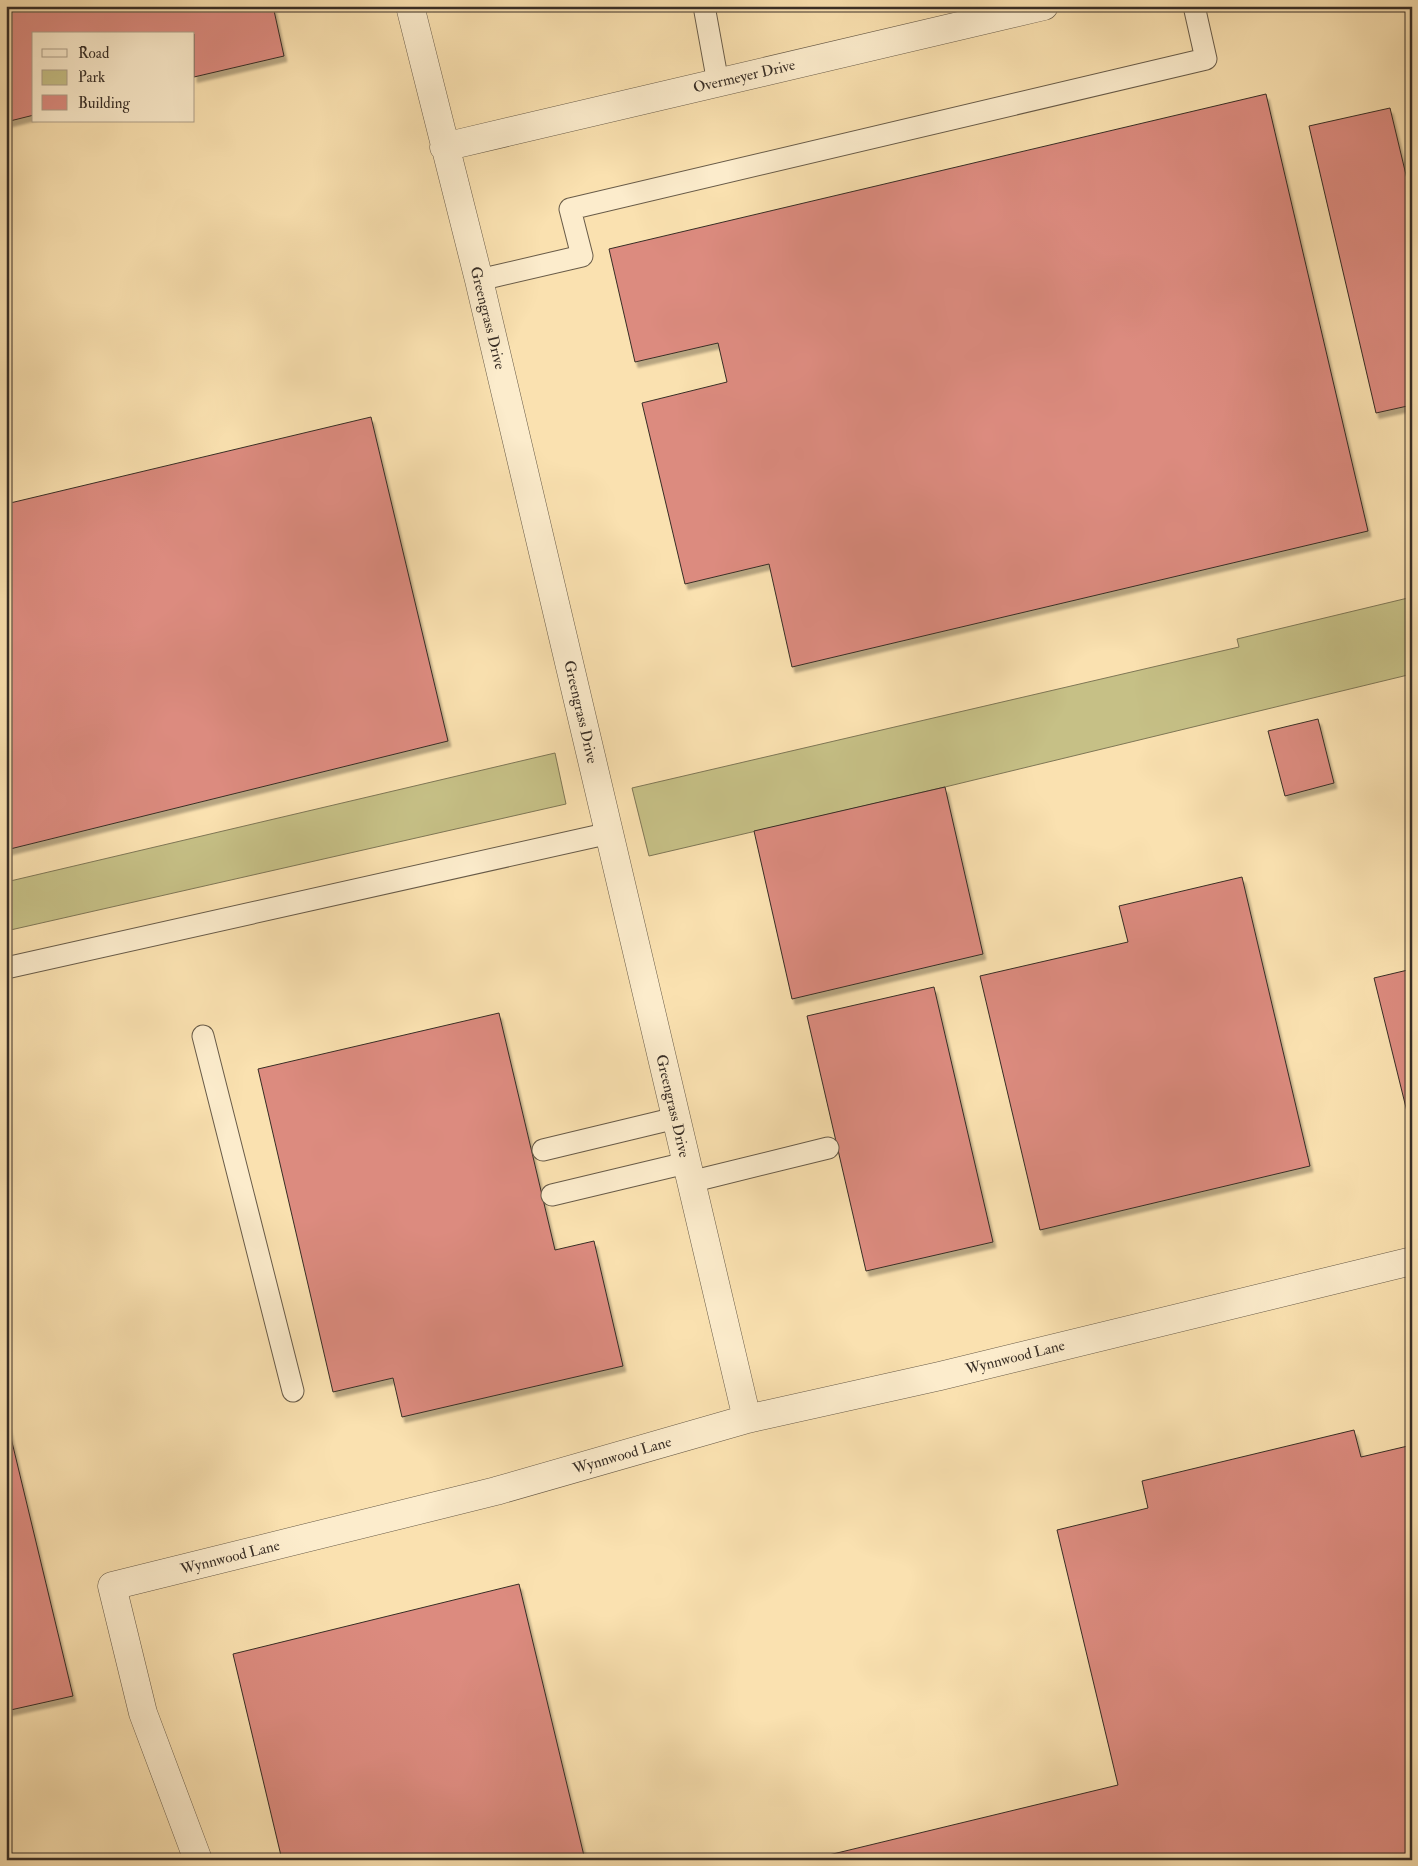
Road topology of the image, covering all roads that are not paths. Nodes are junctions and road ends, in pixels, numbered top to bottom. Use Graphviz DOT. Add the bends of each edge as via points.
graph roads {
  1 [pos="410,6"];
  2 [pos="704,6"];
  3 [pos="1044,6"];
  4 [pos="1194,6"];
  5 [pos="990,12"];
  6 [pos="718,82"];
  7 [pos="444,148"];
  8 [pos="479,280"];
  9 [pos="610,833"];
  10 [pos="6,968"];
  11 [pos="203,1036"];
  12 [pos="676,1118"];
  13 [pos="828,1148"];
  14 [pos="543,1150"];
  15 [pos="688,1173"];
  16 [pos="552,1195"];
  17 [pos="1412,1261"];
  18 [pos="292,1391"];
  19 [pos="747,1419"];
  20 [pos="198,1860"];
  1 -- 7 [label="street, Greengrass Drive"];
  2 -- 6 [label="lane"];
  3 -- 5 [label="street, Overmeyer Drive"];
  4 -- 8 [label="lane" via="1206,59 570,209 582,256"];
  5 -- 6 [label="street, Overmeyer Drive"];
  6 -- 7 [label="street, Overmeyer Drive"];
  7 -- 8 [label="street, Greengrass Drive"];
  8 -- 9 [label="street, Greengrass Drive"];
  9 -- 10 [label="lane"];
  9 -- 12 [label="street, Greengrass Drive"];
  11 -- 18 [label="lane"];
  12 -- 14 [label="lane"];
  12 -- 15 [label="street, Greengrass Drive"];
  13 -- 15 [label="lane"];
  15 -- 16 [label="lane"];
  15 -- 19 [label="street, Greengrass Drive"];
  17 -- 19 [label="street, Wynnwood Lane" via="940,1376"];
  19 -- 20 [label="street, Wynnwood Lane" via="496,1491 112,1586 143,1713"];
}
